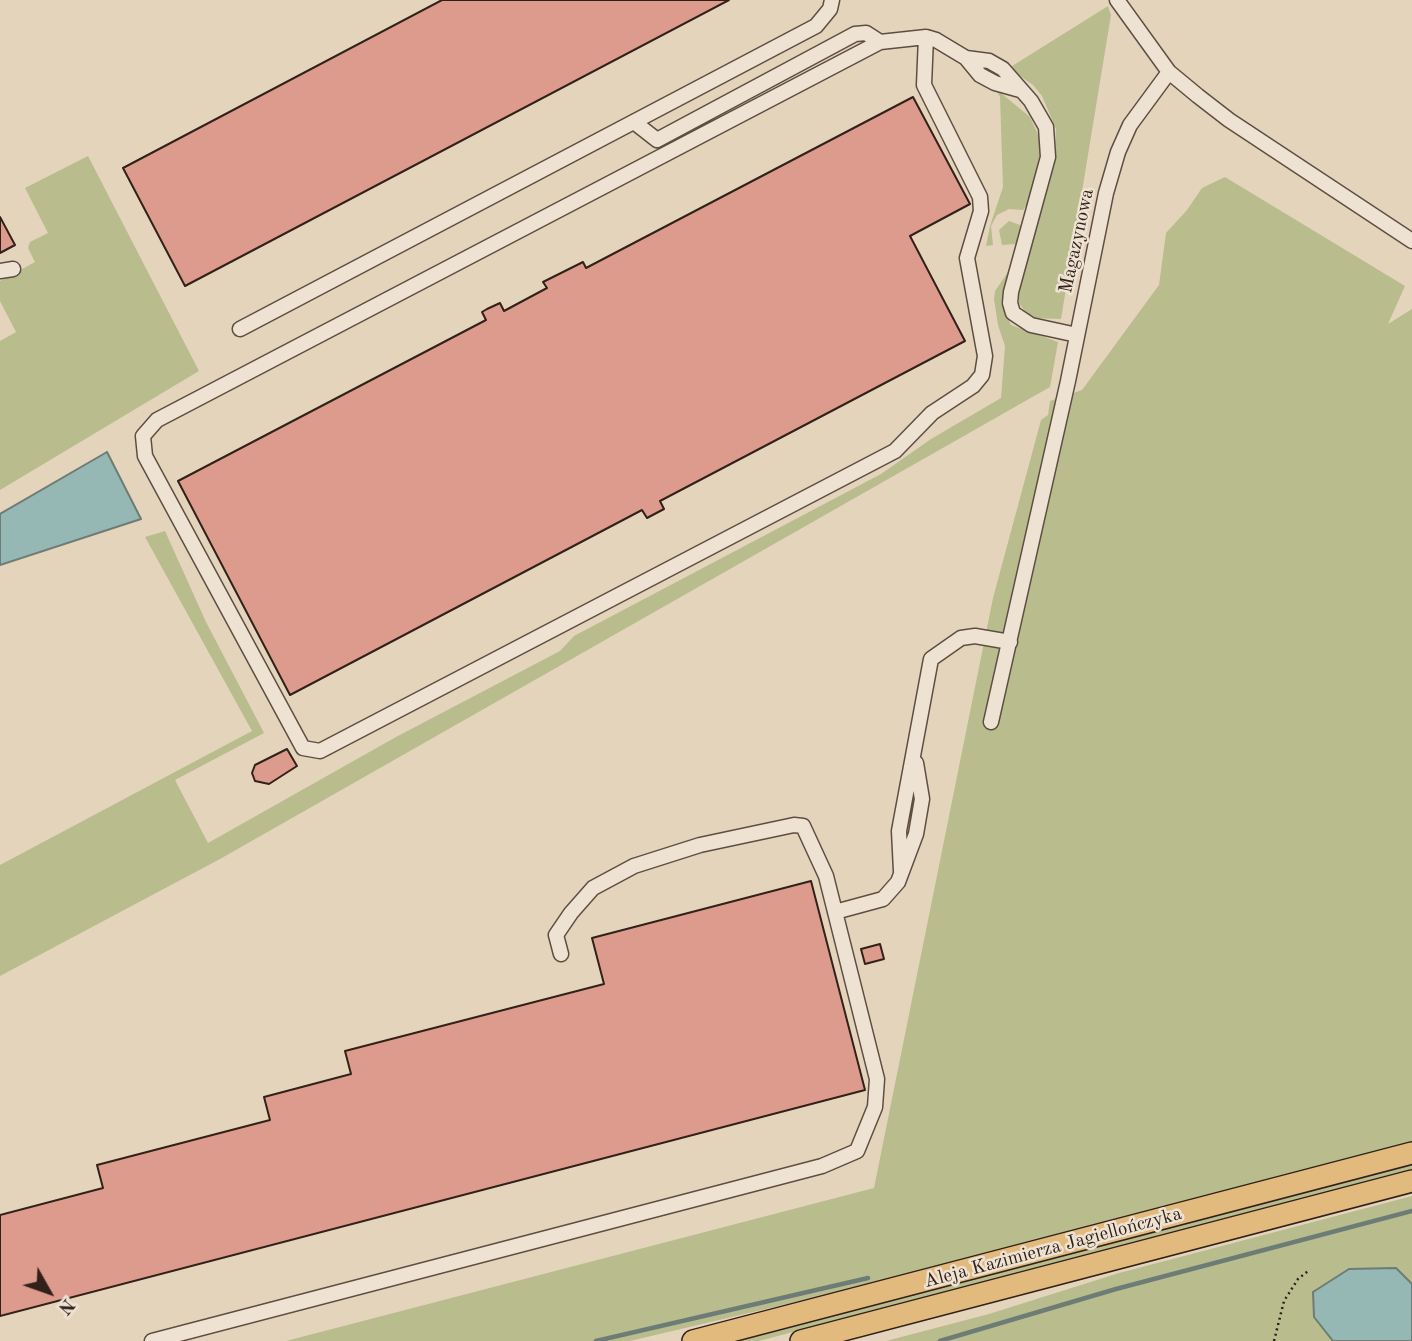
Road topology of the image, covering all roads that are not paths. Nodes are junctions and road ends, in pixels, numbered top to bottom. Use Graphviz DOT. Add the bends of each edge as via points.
graph roads {
  1 [pos="832,0"];
  2 [pos="1117,0"];
  3 [pos="926,37"];
  4 [pos="880,42"];
  5 [pos="1169,72"];
  6 [pos="634,122"];
  7 [pos="1412,241"];
  8 [pos="240,329"];
  9 [pos="1077,335"];
  10 [pos="1010,642"];
  11 [pos="992,722"];
  12 [pos="835,912"];
  13 [pos="561,954"];
  14 [pos="1412,1153"];
  15 [pos="1412,1181"];
  16 [pos="152,1341"];
  17 [pos="693,1341"];
  18 [pos="801,1341"];
  1 -- 6 [label="street" via="816,26"];
  2 -- 5 [label="street"];
  3 -- 4 [label="street"];
  3 -- 4 [label="street" via="924,85 980,197 981,211 967,258 985,356 982,375 973,386 932,413 895,451 320,751 303,748 145,456 143,436 149,427"];
  3 -- 9 [label="street" via="966,58 980,75 1020,90 1040,114 1049,142 1048,157 1010,303 1021,320"];
  4 -- 6 [label="street" via="866,33 855,34 657,140"];
  5 -- 7 [label="street" via="1229,121"];
  5 -- 9 [label="street, Magazynowa" via="1130,125 1118,152"];
  6 -- 8 [label="street"];
  9 -- 10 [label="street, Magazynowa"];
  10 -- 11 [label="street, Magazynowa"];
  10 -- 12 [label="street" via="968,637 934,655 926,674 914,752 922,799 916,834 898,882 883,899"];
  12 -- 13 [label="street" via="809,833 794,825 682,849 601,883 556,935"];
  12 -- 16 [label="street" via="877,1079 875,1107 853,1155"];
  14 -- 17 [label="highway, Aleja Kazimierza Jagiellończyka"];
  15 -- 18 [label="highway, Aleja Kazimierza Jagiellończyka"];
}
